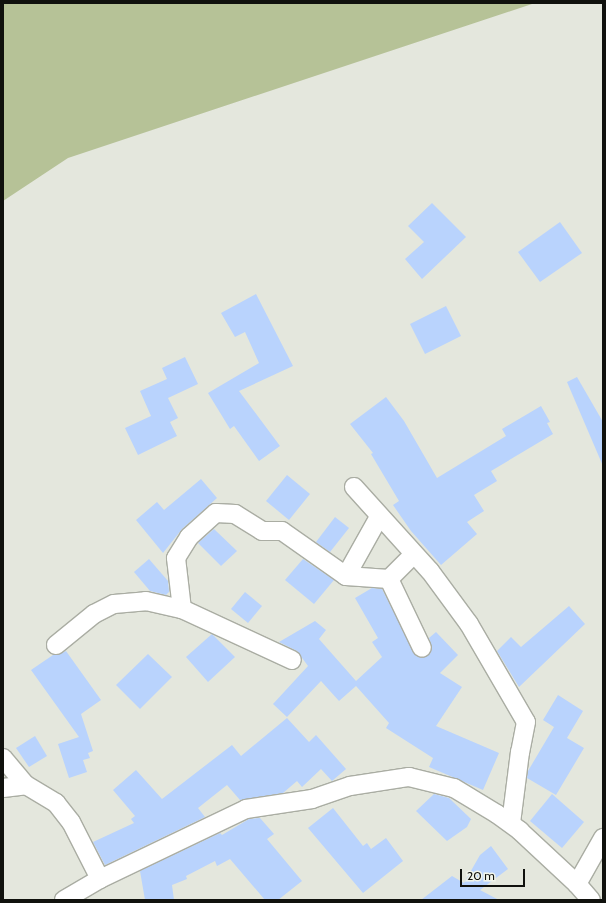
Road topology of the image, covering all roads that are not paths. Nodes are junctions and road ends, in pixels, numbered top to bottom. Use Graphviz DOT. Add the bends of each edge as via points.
graph roads {
  1 [pos="354,487"];
  2 [pos="379,517"];
  3 [pos="414,554"];
  4 [pos="346,576"];
  5 [pos="388,579"];
  6 [pos="182,609"];
  7 [pos="56,645"];
  8 [pos="422,648"];
  9 [pos="292,660"];
  10 [pos="3,758"];
  11 [pos="26,785"];
  12 [pos="3,788"];
  13 [pos="510,823"];
  14 [pos="603,838"];
  15 [pos="100,879"];
  16 [pos="578,884"];
  17 [pos="64,900"];
  18 [pos="591,900"];
  1 -- 2 [label="street"];
  2 -- 3 [label="street"];
  2 -- 4 [label="street"];
  3 -- 5 [label="street"];
  3 -- 13 [label="street" via="430,571 469,624 526,722"];
  4 -- 5 [label="street"];
  4 -- 6 [label="street" via="282,531 262,531 235,514 216,513 189,537 176,558"];
  5 -- 8 [label="street"];
  6 -- 7 [label="street" via="146,601 114,604 94,614"];
  6 -- 9 [label="street"];
  10 -- 11 [label="street"];
  11 -- 12 [label="street"];
  11 -- 15 [label="street" via="56,803 71,822"];
  13 -- 15 [label="street" via="454,788 409,777 350,786 312,799 246,809"];
  13 -- 16 [label="street"];
  14 -- 16 [label="street"];
  15 -- 17 [label="street"];
  16 -- 18 [label="street"];
}
